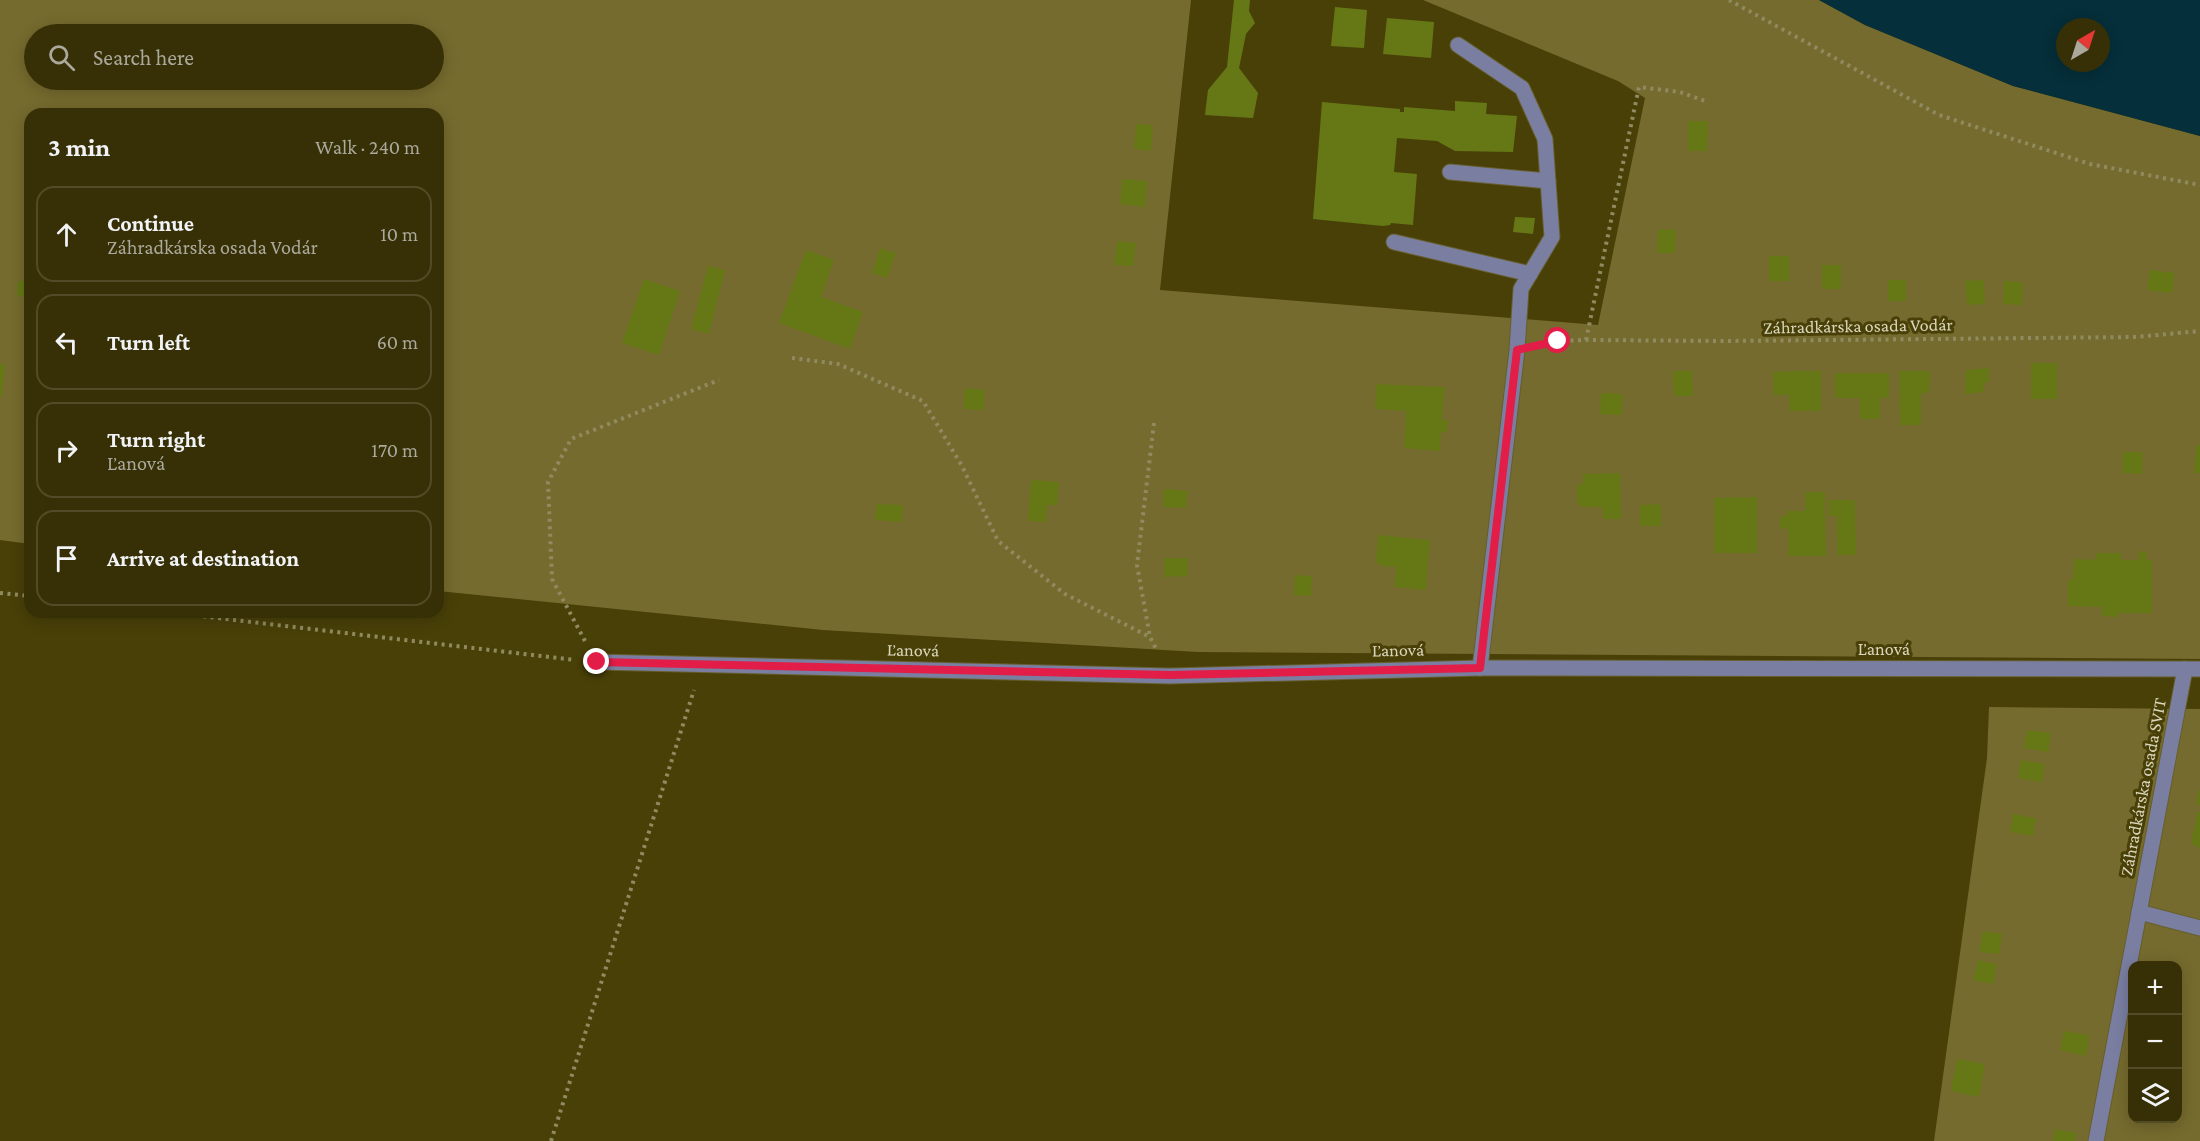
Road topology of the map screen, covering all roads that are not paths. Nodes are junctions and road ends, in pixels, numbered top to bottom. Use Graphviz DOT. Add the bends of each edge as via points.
graph roads {
  1 [pos="1458,45"];
  2 [pos="1450,172"];
  3 [pos="1548,182"];
  4 [pos="1394,242"];
  5 [pos="1530,274"];
  6 [pos="597,662"];
  7 [pos="1480,668"];
  8 [pos="2193,669"];
  9 [pos="2139,912"];
  10 [pos="2200,928"];
  11 [pos="2096,1141"];
  1 -- 3 [label="street" via="1522,88 1545,139"];
  2 -- 3 [label="street"];
  3 -- 5 [label="street" via="1552,237"];
  4 -- 5 [label="street"];
  5 -- 7 [label="street" via="1521,289"];
  6 -- 7 [label="street, Ľanová" via="1170,675"];
  7 -- 8 [label="street, Ľanová"];
  8 -- 9 [label="street, Záhradkárska osada SVIT"];
  9 -- 10 [label="street"];
  9 -- 11 [label="street, Záhradkárska osada SVIT"];
}
